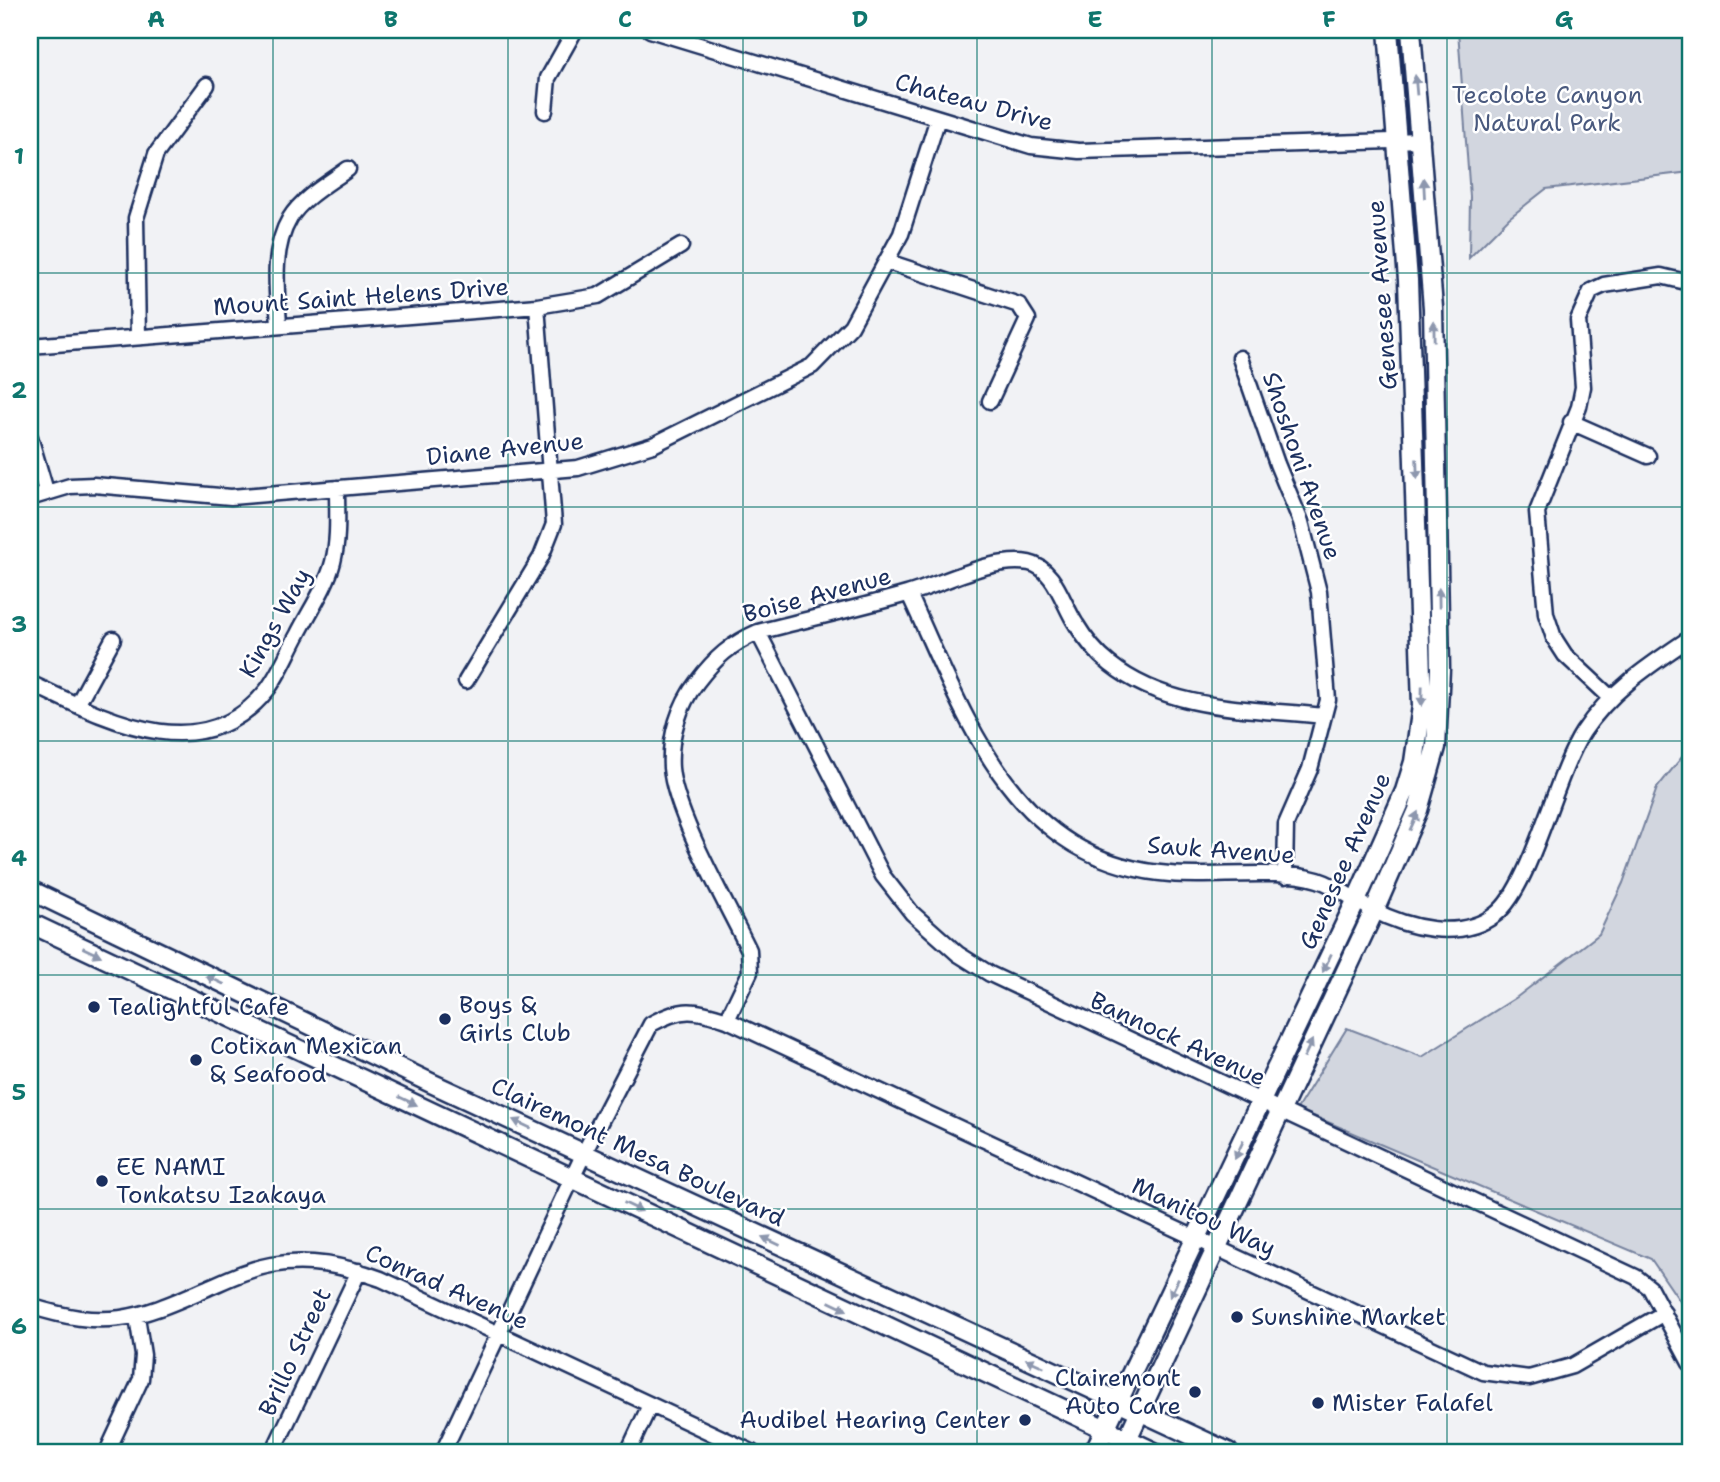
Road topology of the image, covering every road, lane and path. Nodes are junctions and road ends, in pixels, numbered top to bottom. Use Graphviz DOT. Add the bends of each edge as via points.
graph roads {
  1 [pos="575,30"];
  2 [pos="650,30"];
  3 [pos="1388,30"];
  4 [pos="1411,30"];
  5 [pos="207,85"];
  6 [pos="545,111"];
  7 [pos="938,118"];
  8 [pos="1396,139"];
  9 [pos="1422,140"];
  10 [pos="348,169"];
  11 [pos="681,246"];
  12 [pos="888,262"];
  13 [pos="1690,283"];
  14 [pos="537,306"];
  15 [pos="279,324"];
  16 [pos="138,337"];
  17 [pos="30,346"];
  18 [pos="1240,358"];
  19 [pos="990,401"];
  20 [pos="1571,422"];
  21 [pos="30,437"];
  22 [pos="1648,456"];
  23 [pos="550,468"];
  24 [pos="337,488"];
  25 [pos="46,491"];
  26 [pos="30,498"];
  27 [pos="909,594"];
  28 [pos="758,632"];
  29 [pos="113,639"];
  30 [pos="1690,639"];
  31 [pos="466,681"];
  32 [pos="30,682"];
  33 [pos="1610,697"];
  34 [pos="77,705"];
  35 [pos="1324,716"];
  36 [pos="1285,876"];
  37 [pos="30,890"];
  38 [pos="1356,901"];
  39 [pos="1374,911"];
  40 [pos="30,923"];
  41 [pos="727,1020"];
  42 [pos="1261,1103"];
  43 [pos="1279,1111"];
  44 [pos="584,1153"];
  45 [pos="572,1178"];
  46 [pos="1197,1239"];
  47 [pos="1217,1248"];
  48 [pos="359,1271"];
  49 [pos="30,1306"];
  50 [pos="1664,1313"];
  51 [pos="137,1317"];
  52 [pos="499,1333"];
  53 [pos="1690,1363"];
  54 [pos="1119,1402"];
  55 [pos="650,1405"];
  56 [pos="1140,1412"];
  57 [pos="1105,1428"];
  58 [pos="1124,1446"];
  59 [pos="107,1452"];
  60 [pos="273,1452"];
  61 [pos="443,1452"];
  62 [pos="628,1452"];
  63 [pos="752,1452"];
  64 [pos="1094,1452"];
  65 [pos="1154,1452"];
  66 [pos="1228,1452"];
  1 -- 6 [label="street" via="548,78"];
  2 -- 7 [label="street, Chateau Drive"];
  3 -- 8 [label="main road, Genesee Avenue"];
  9 -- 4 [label="main road, Genesee Avenue, one-way"];
  5 -- 16 [label="street" via="156,154 136,218"];
  7 -- 8 [label="street, Chateau Drive" via="1031,146 1080,151"];
  7 -- 12 [label="street, Diane Avenue"];
  8 -- 9 [label="street, Chateau Drive"];
  8 -- 38 [label="main road, Genesee Avenue, one-way" via="1413,387 1422,706 1405,791"];
  39 -- 9 [label="main road, Genesee Avenue, one-way" via="1427,785 1440,711 1433,308"];
  10 -- 15 [label="street" via="289,218 276,261"];
  11 -- 14 [label="street, Mount Saint Helens Drive" via="598,296"];
  12 -- 19 [label="street" via="1019,305 1028,319"];
  12 -- 23 [label="street, Diane Avenue" via="850,326 811,366 653,445 578,468"];
  13 -- 20 [label="street" via="1661,276 1591,291 1578,320 1583,387"];
  14 -- 15 [label="street, Mount Saint Helens Drive"];
  14 -- 23 [label="street"];
  15 -- 16 [label="street, Mount Saint Helens Drive"];
  16 -- 17 [label="street, Mount Saint Helens Drive"];
  18 -- 35 [label="street, Shoshoni Avenue" via="1301,522 1319,592 1328,700"];
  20 -- 22 [label="street"];
  20 -- 33 [label="street" via="1537,512 1546,614 1565,655"];
  21 -- 25 [label="street"];
  23 -- 24 [label="street, Diane Avenue"];
  23 -- 31 [label="street" via="554,524 541,557"];
  24 -- 25 [label="street, Diane Avenue" via="231,497 94,485"];
  24 -- 34 [label="street, Kings Way" via="333,565 274,680 237,718 187,734 166,734 139,729"];
  25 -- 26 [label="street, Diane Avenue"];
  27 -- 28 [label="street, Boise Avenue"];
  27 -- 35 [label="street, Boise Avenue" via="1010,561 1033,563 1048,574 1094,649 1111,665 1153,689 1177,700"];
  27 -- 36 [label="street, Sauk Avenue" via="976,738 1000,778 1051,830 1090,853 1168,874"];
  28 -- 41 [label="street, Boise Avenue" via="726,649 685,697 671,767 679,803 749,950 750,972"];
  28 -- 42 [label="street, Bannock Avenue" via="883,876 912,913 958,954 990,974"];
  29 -- 34 [label="street"];
  30 -- 33 [label="street, Sauk Avenue"];
  32 -- 34 [label="street"];
  33 -- 39 [label="street, Sauk Avenue" via="1583,732 1517,888 1497,914 1470,927 1440,930"];
  35 -- 36 [label="street, Shoshoni Avenue" via="1310,769 1286,824"];
  36 -- 38 [label="street, Sauk Avenue" via="1317,880"];
  44 -- 37 [label="main road, Clairemont Mesa Boulevard, one-way"];
  38 -- 39 [label="street, Sauk Avenue"];
  38 -- 42 [label="main road, Genesee Avenue, one-way"];
  43 -- 39 [label="main road, Genesee Avenue, one-way"];
  40 -- 45 [label="main road, one-way"];
  41 -- 44 [label="street, Manitou Way" via="696,1009 651,1024"];
  41 -- 46 [label="street, Manitou Way"];
  42 -- 43 [label="street, Bannock Avenue"];
  42 -- 46 [label="main road, Genesee Avenue, one-way"];
  43 -- 47 [label="main road, Genesee Avenue"];
  43 -- 50 [label="street, Bannock Avenue" via="1636,1277 1650,1287"];
  44 -- 45 [label="street, Manitou Way"];
  54 -- 44 [label="main road, Clairemont Mesa Boulevard, one-way"];
  45 -- 52 [label="street, Manitou Way"];
  45 -- 57 [label="main road, one-way"];
  46 -- 47 [label="street, Manitou Way"];
  46 -- 54 [label="main road, Genesee Avenue, one-way"];
  47 -- 50 [label="street, Manitou Way" via="1483,1372 1528,1378 1572,1366"];
  47 -- 56 [label="main road, Genesee Avenue"];
  48 -- 51 [label="street, Conrad Avenue" via="293,1262 268,1265"];
  48 -- 52 [label="street, Conrad Avenue"];
  48 -- 60 [label="street, Brillo Street"];
  49 -- 51 [label="street, Conrad Avenue" via="83,1319"];
  50 -- 53 [label="street, Bannock Avenue"];
  51 -- 59 [label="street" via="143,1355 141,1380"];
  52 -- 55 [label="street, Conrad Avenue"];
  52 -- 61 [label="street, Manitou Way"];
  54 -- 56 [label="main road, Clairemont Mesa Boulevard"];
  54 -- 57 [label="main road, Genesee Avenue"];
  55 -- 62 [label="street"];
  55 -- 63 [label="street, Conrad Avenue"];
  56 -- 58 [label="main road, Genesee Avenue"];
  56 -- 66 [label="main road, Clairemont Mesa Boulevard"];
  57 -- 58 [label="main road"];
  57 -- 64 [label="main road, Genesee Avenue"];
  58 -- 65 [label="main road"];
}
